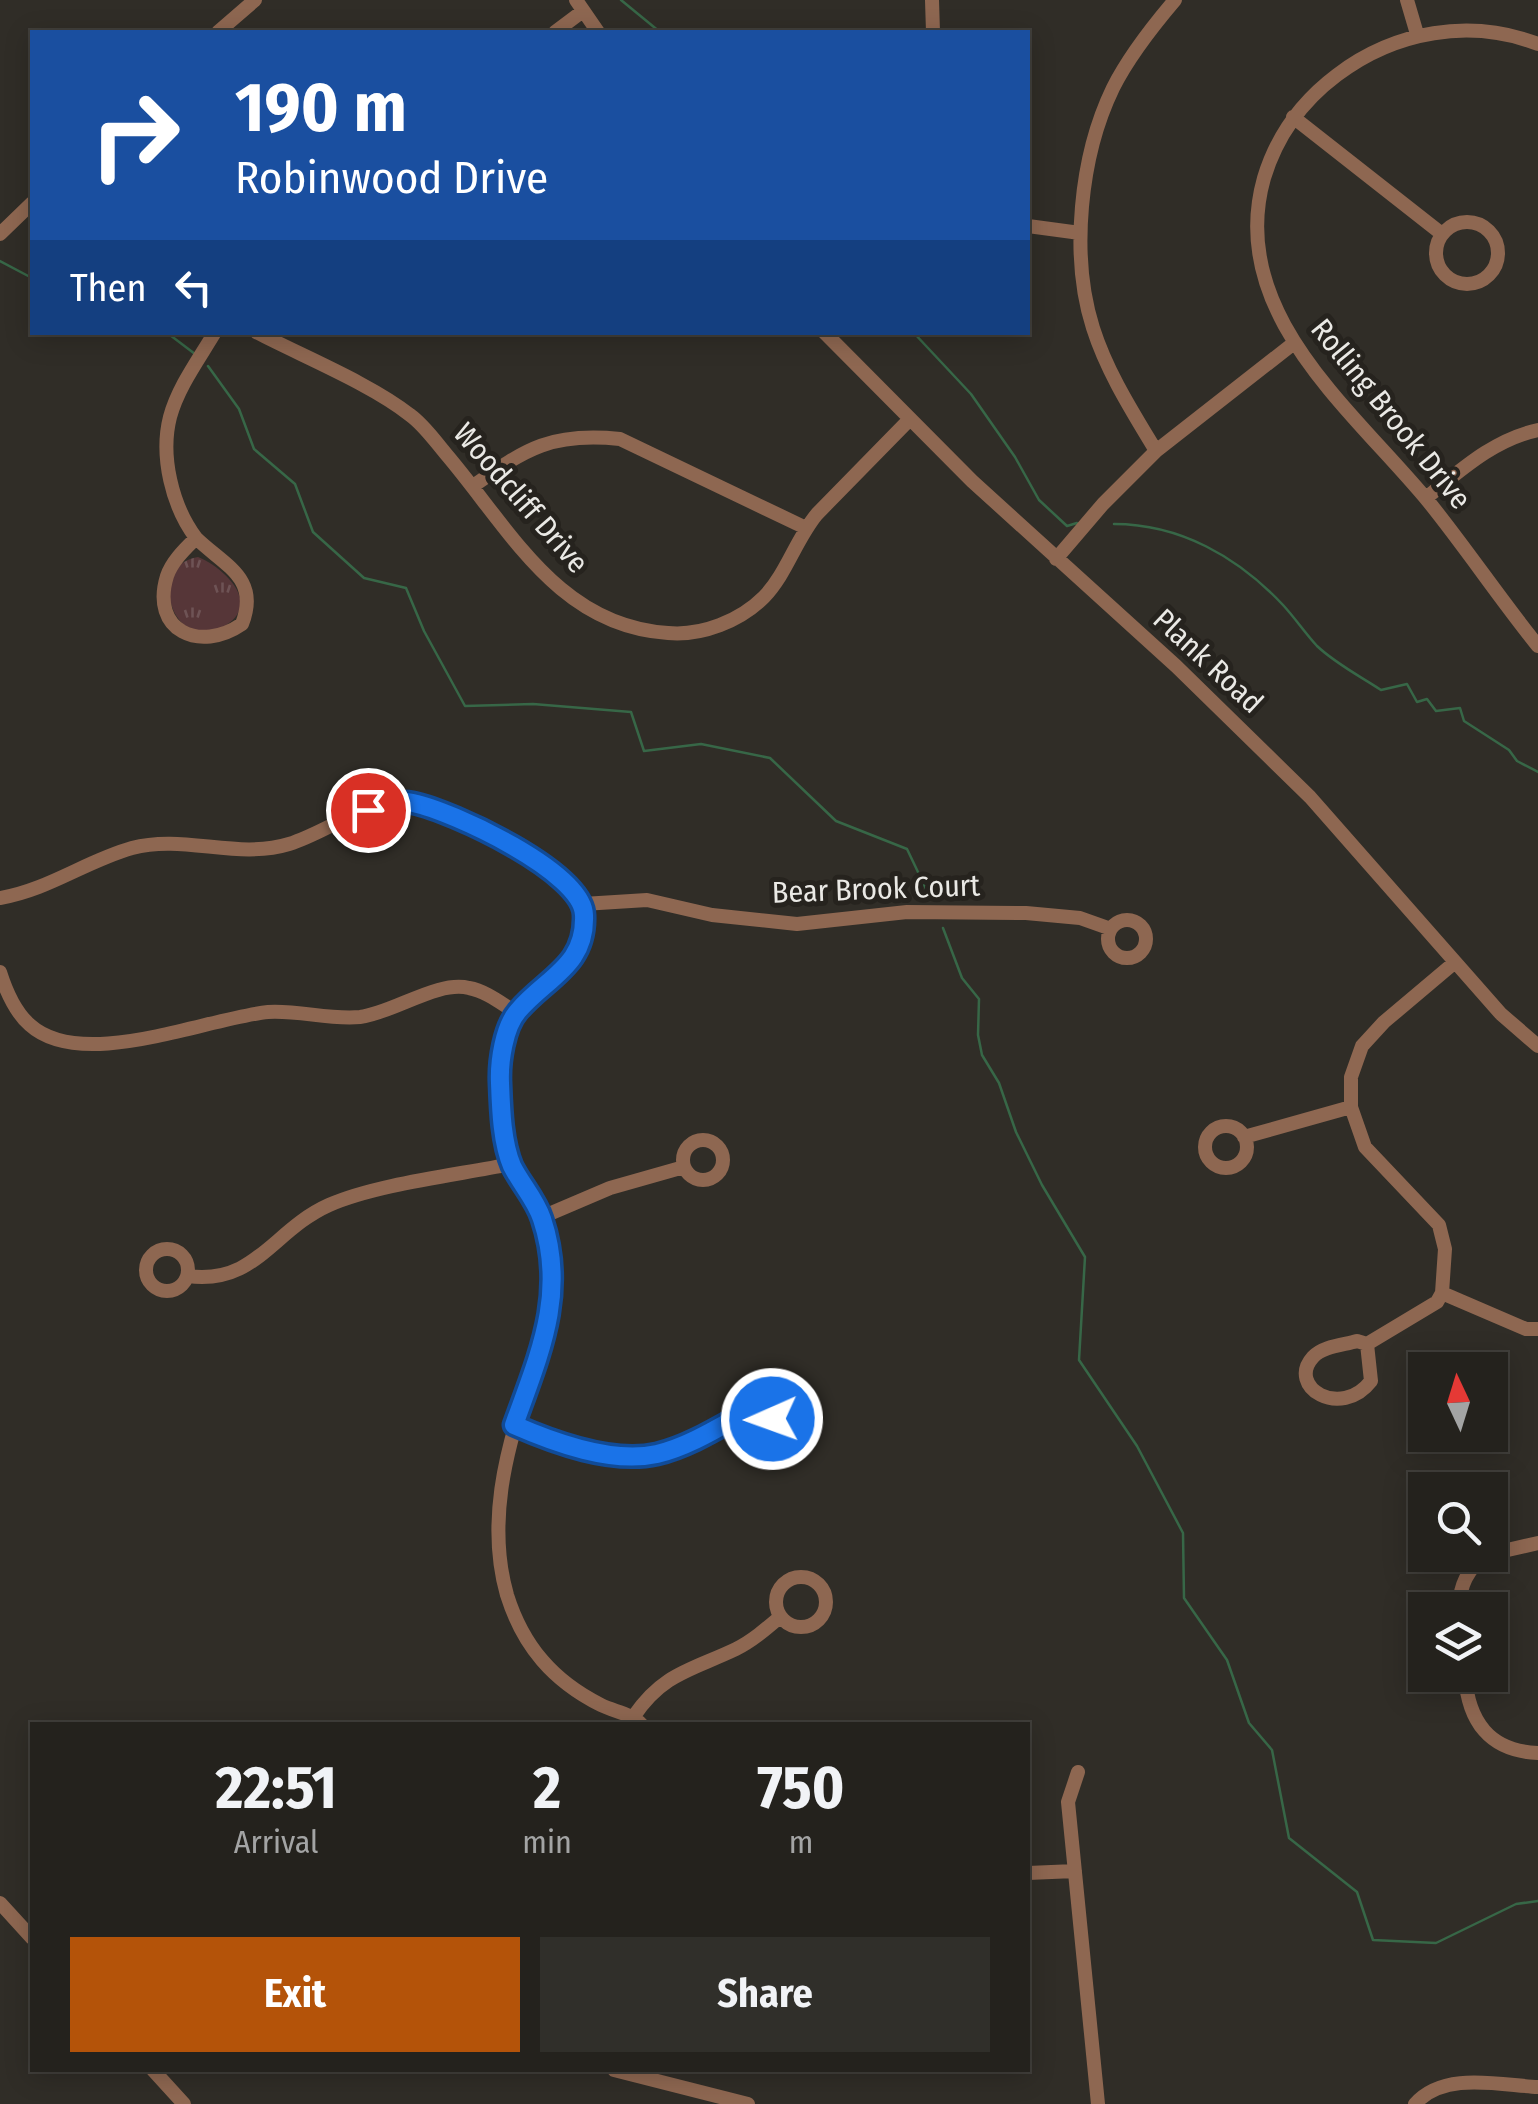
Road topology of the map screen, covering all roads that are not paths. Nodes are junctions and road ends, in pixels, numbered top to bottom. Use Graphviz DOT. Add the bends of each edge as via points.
graph roads {
  1 [pos="256,0"];
  2 [pos="932,0"];
  3 [pos="1175,0"];
  4 [pos="1407,0"];
  5 [pos="580,5"];
  6 [pos="220,30"];
  7 [pos="557,30"];
  8 [pos="597,30"];
  9 [pos="932,30"];
  10 [pos="1417,34"];
  11 [pos="1538,44"];
  12 [pos="1293,117"];
  13 [pos="30,205"];
  14 [pos="1030,226"];
  15 [pos="1080,233"];
  16 [pos="0,234"];
  17 [pos="1442,234"];
  18 [pos="213,335"];
  19 [pos="262,335"];
  20 [pos="827,335"];
  21 [pos="1294,343"];
  22 [pos="910,420"];
  23 [pos="1538,430"];
  24 [pos="1156,451"];
  25 [pos="474,486"];
  26 [pos="1426,498"];
  27 [pos="806,528"];
  28 [pos="196,538"];
  29 [pos="1056,558"];
  30 [pos="1538,646"];
  31 [pos="0,898"];
  32 [pos="583,904"];
  33 [pos="1111,928"];
  34 [pos="1454,962"];
  35 [pos="0,972"];
  36 [pos="516,1012"];
  37 [pos="1538,1046"];
  38 [pos="1351,1107"];
  39 [pos="1244,1137"];
  40 [pos="511,1164"];
  41 [pos="684,1168"];
  42 [pos="542,1218"];
  43 [pos="188,1276"];
  44 [pos="1442,1293"];
  45 [pos="1538,1328"];
  46 [pos="1366,1344"];
  47 [pos="754,1408"];
  48 [pos="514,1425"];
  49 [pos="1538,1543"];
  50 [pos="1508,1550"];
  51 [pos="780,1618"];
  52 [pos="1468,1692"];
  53 [pos="638,1721"];
  54 [pos="1538,1753"];
  55 [pos="1078,1772"];
  56 [pos="1075,1872"];
  57 [pos="1030,1873"];
  58 [pos="0,1903"];
  59 [pos="30,1936"];
  60 [pos="155,2072"];
  61 [pos="622,2072"];
  62 [pos="1538,2087"];
  63 [pos="184,2104"];
  64 [pos="748,2104"];
  65 [pos="1098,2104"];
  66 [pos="1415,2104"];
  1 -- 6 [label="street"];
  2 -- 9 [label="street"];
  3 -- 15 [label="street" via="1114,87 1095,140"];
  4 -- 10 [label="street"];
  5 -- 7 [label="street"];
  5 -- 8 [label="street"];
  10 -- 11 [label="street, Rolling Brook Drive" via="1476,31"];
  10 -- 12 [label="street, Rolling Brook Drive" via="1346,68"];
  12 -- 17 [label="street"];
  12 -- 21 [label="street, Rolling Brook Drive" via="1270,158 1256,233 1268,294"];
  13 -- 16 [label="street"];
  14 -- 15 [label="street"];
  15 -- 24 [label="street" via="1092,328"];
  17 -- 17 [label="street" via="1462,222 1485,228 1498,248 1492,271 1472,284 1448,278 1436,258"];
  18 -- 28 [label="street" via="170,418 169,472"];
  19 -- 25 [label="street, Woodcliff Drive" via="411,415"];
  20 -- 22 [label="street, Plank Road"];
  21 -- 24 [label="street"];
  21 -- 26 [label="street, Rolling Brook Drive"];
  22 -- 27 [label="street, Woodcliff Drive"];
  22 -- 29 [label="street, Plank Road"];
  23 -- 26 [label="street" via="1504,440"];
  24 -- 29 [label="street"];
  25 -- 27 [label="street" via="521,452 546,443 620,439"];
  25 -- 27 [label="street, Woodcliff Drive" via="557,587 599,616 646,632 698,632 739,616 766,594"];
  26 -- 30 [label="street, Rolling Brook Drive"];
  28 -- 28 [label="street" via="239,576 248,594 242,624 214,638 185,634 168,617 168,574"];
  29 -- 34 [label="street, Plank Road" via="1310,797"];
  31 -- 32 [label="street" via="26,894 135,847 264,849 389,803 411,802 527,853 562,877"];
  32 -- 33 [label="street, Bear Brook Court" via="648,900 798,924 907,912 1080,918"];
  32 -- 36 [label="street" via="578,954"];
  34 -- 37 [label="street, Plank Road"];
  34 -- 38 [label="street" via="1362,1046 1353,1066"];
  35 -- 36 [label="street" via="31,1026 76,1043 161,1036 268,1012 359,1017 452,987 469,988"];
  36 -- 40 [label="street" via="500,1077"];
  38 -- 39 [label="street"];
  38 -- 44 [label="street" via="1365,1147 1439,1225"];
  40 -- 42 [label="street"];
  40 -- 43 [label="street" via="352,1197 314,1214 234,1272"];
  41 -- 42 [label="street" via="610,1188"];
  42 -- 48 [label="street" via="554,1285 550,1319"];
  44 -- 45 [label="street"];
  44 -- 46 [label="street"];
  46 -- 46 [label="street" via="1314,1356 1308,1368 1315,1393 1345,1400 1364,1390 1371,1381"];
  47 -- 48 [label="street" via="655,1454 592,1450"];
  48 -- 53 [label="street" via="498,1512 504,1578 520,1628 556,1678"];
  49 -- 50 [label="street"];
  51 -- 53 [label="street" via="742,1646 662,1682 648,1695"];
  52 -- 54 [label="street" via="1480,1728 1507,1748"];
  55 -- 56 [label="street" via="1068,1802"];
  56 -- 57 [label="street"];
  56 -- 65 [label="street"];
  58 -- 59 [label="street"];
  60 -- 63 [label="street"];
  61 -- 64 [label="street"];
  62 -- 66 [label="street" via="1448,2084"];
}
